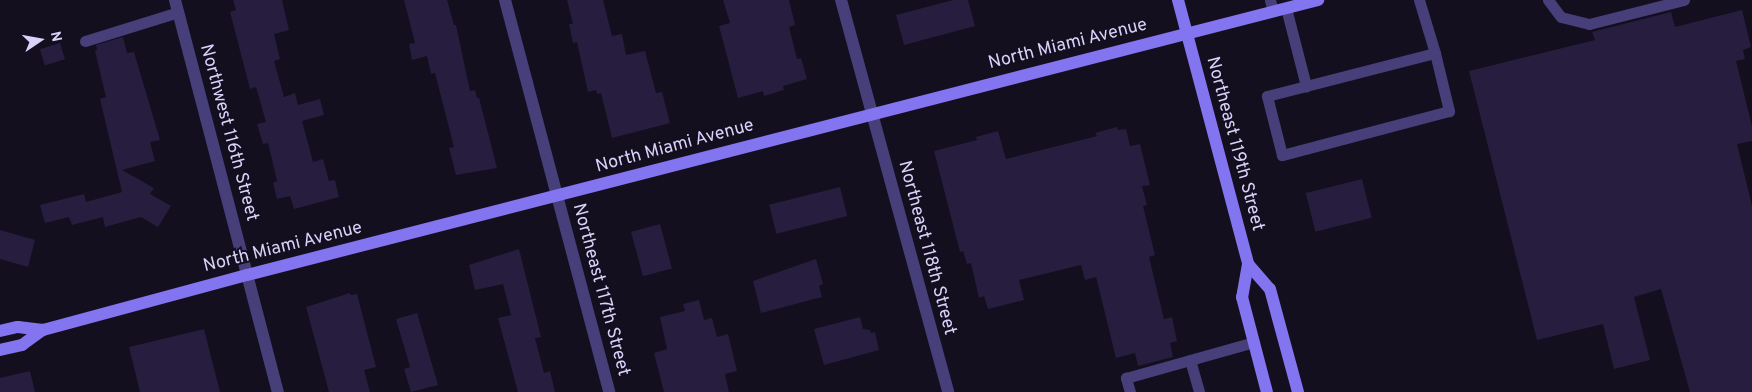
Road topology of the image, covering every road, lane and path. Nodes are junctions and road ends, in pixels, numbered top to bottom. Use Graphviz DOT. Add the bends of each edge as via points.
graph roads {
  1 [pos="505,0"];
  2 [pos="841,0"];
  3 [pos="1178,0"];
  4 [pos="1318,0"];
  5 [pos="1419,0"];
  6 [pos="1548,0"];
  7 [pos="1684,0"];
  8 [pos="177,6"];
  9 [pos="1271,6"];
  10 [pos="1286,8"];
  11 [pos="1187,33"];
  12 [pos="85,41"];
  13 [pos="1435,53"];
  14 [pos="1306,86"];
  15 [pos="871,114"];
  16 [pos="558,196"];
  17 [pos="1248,264"];
  18 [pos="247,275"];
  19 [pos="43,330"];
  20 [pos="0,331"];
  21 [pos="1254,342"];
  22 [pos="0,350"];
  23 [pos="1190,360"];
  24 [pos="278,392"];
  25 [pos="608,392"];
  26 [pos="948,392"];
  27 [pos="1130,392"];
  28 [pos="1199,392"];
  29 [pos="1267,392"];
  30 [pos="1298,392"];
  1 -- 16 [label="street, Northeast 117th Street"];
  2 -- 15 [label="street, Northeast 118th Street"];
  3 -- 11 [label="street, Northeast 119th Street"];
  4 -- 10 [label="street, North Miami Avenue"];
  5 -- 13 [label="lane"];
  6 -- 7 [label="lane" via="1561,17 1589,24"];
  8 -- 12 [label="lane"];
  8 -- 18 [label="street, Northwest 116th Street"];
  9 -- 10 [label="street, North Miami Avenue"];
  9 -- 11 [label="street, North Miami Avenue"];
  10 -- 14 [label="lane"];
  11 -- 15 [label="street, North Miami Avenue"];
  11 -- 17 [label="street, Northeast 119th Street"];
  13 -- 14 [label="lane"];
  13 -- 14 [label="lane" via="1449,111 1282,155 1267,96"];
  15 -- 16 [label="street, North Miami Avenue"];
  15 -- 26 [label="street, Northeast 118th Street"];
  16 -- 18 [label="street, North Miami Avenue"];
  16 -- 25 [label="street, Northeast 117th Street"];
  17 -- 21 [label="street, Northeast 119th Street" via="1242,297"];
  17 -- 30 [label="street, Northeast 119th Street" via="1270,289"];
  18 -- 19 [label="street, North Miami Avenue"];
  18 -- 24 [label="street, Northwest 116th Street"];
  19 -- 20 [label="street, North Miami Avenue" via="18,327"];
  19 -- 22 [label="street, North Miami Avenue" via="22,345"];
  21 -- 23 [label="lane"];
  21 -- 29 [label="street, Northeast 119th Street"];
  23 -- 27 [label="lane" via="1126,378"];
  23 -- 28 [label="lane"];
}
